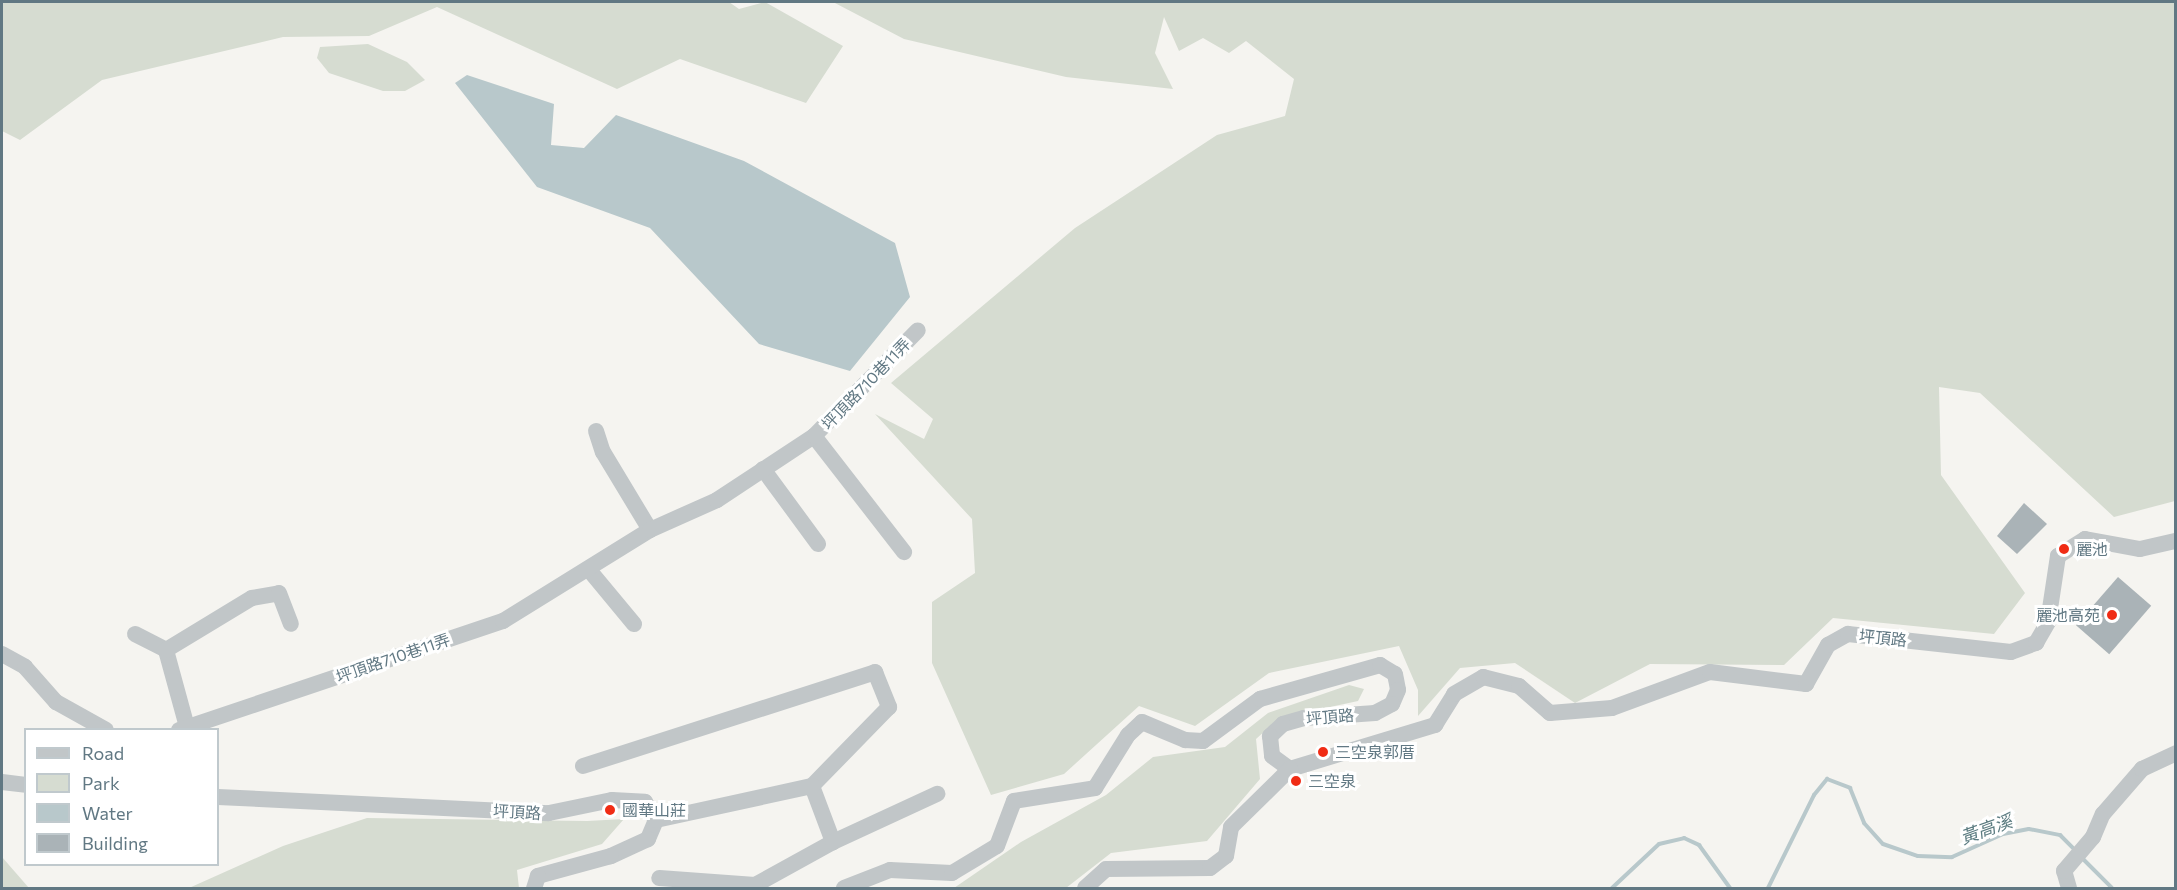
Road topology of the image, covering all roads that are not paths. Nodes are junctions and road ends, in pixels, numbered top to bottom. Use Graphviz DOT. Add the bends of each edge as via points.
graph roads {
  1 [pos="918,330"];
  2 [pos="596,430"];
  3 [pos="814,436"];
  4 [pos="763,469"];
  5 [pos="650,530"];
  6 [pos="2175,541"];
  7 [pos="818,544"];
  8 [pos="904,552"];
  9 [pos="590,571"];
  10 [pos="291,624"];
  11 [pos="634,624"];
  12 [pos="135,634"];
  13 [pos="166,650"];
  14 [pos="2,654"];
  15 [pos="104,728"];
  16 [pos="183,728"];
  17 [pos="2175,753"];
  18 [pos="584,766"];
  19 [pos="1290,769"];
  20 [pos="812,786"];
  21 [pos="937,794"];
  22 [pos="219,797"];
  23 [pos="656,820"];
  24 [pos="833,842"];
  25 [pos="659,878"];
  26 [pos="534,888"];
  27 [pos="844,888"];
  28 [pos="1085,888"];
  29 [pos="2069,888"];
  1 -- 3 [label="street, 坪頂路710巷11弄"];
  2 -- 5 [label="street" via="603,452"];
  3 -- 4 [label="street, 坪頂路710巷11弄"];
  3 -- 8 [label="street, 坪頂路710巷11弄"];
  4 -- 5 [label="street, 坪頂路710巷11弄" via="717,500"];
  4 -- 7 [label="street"];
  5 -- 9 [label="street, 坪頂路710巷11弄"];
  6 -- 19 [label="street, 坪頂路" via="2140,549 2085,539 2058,556 2048,621 2036,643 2011,652 1848,634 1828,645 1806,684 1710,672 1612,708 1550,713 1519,686 1483,676 1454,694 1435,725"];
  9 -- 11 [label="street"];
  9 -- 16 [label="street, 坪頂路710巷11弄" via="503,621"];
  10 -- 13 [label="street" via="279,593 261,596"];
  12 -- 13 [label="street"];
  13 -- 16 [label="street, 坪頂路710巷11弄"];
  14 -- 15 [label="street" via="25,667 56,702"];
  17 -- 29 [label="street" via="2142,769 2103,814 2093,837 2064,871"];
  18 -- 20 [label="street" via="875,672 889,707"];
  19 -- 27 [label="street, 坪頂路" via="1272,756 1270,736 1284,724 1304,718 1375,713 1392,704 1398,690 1395,674 1380,665 1260,699 1203,741 1185,740 1142,722 1128,735 1095,788 1014,801 997,846 952,873 890,870"];
  19 -- 28 [label="street" via="1231,826 1226,856 1210,868 1106,869"];
  20 -- 23 [label="street"];
  20 -- 24 [label="street"];
  21 -- 24 [label="street"];
  22 -- 23 [label="street, 坪頂路" via="549,813 612,800 645,802"];
  23 -- 26 [label="street" via="648,839 611,856 538,876"];
  24 -- 25 [label="street" via="755,885"];
}
